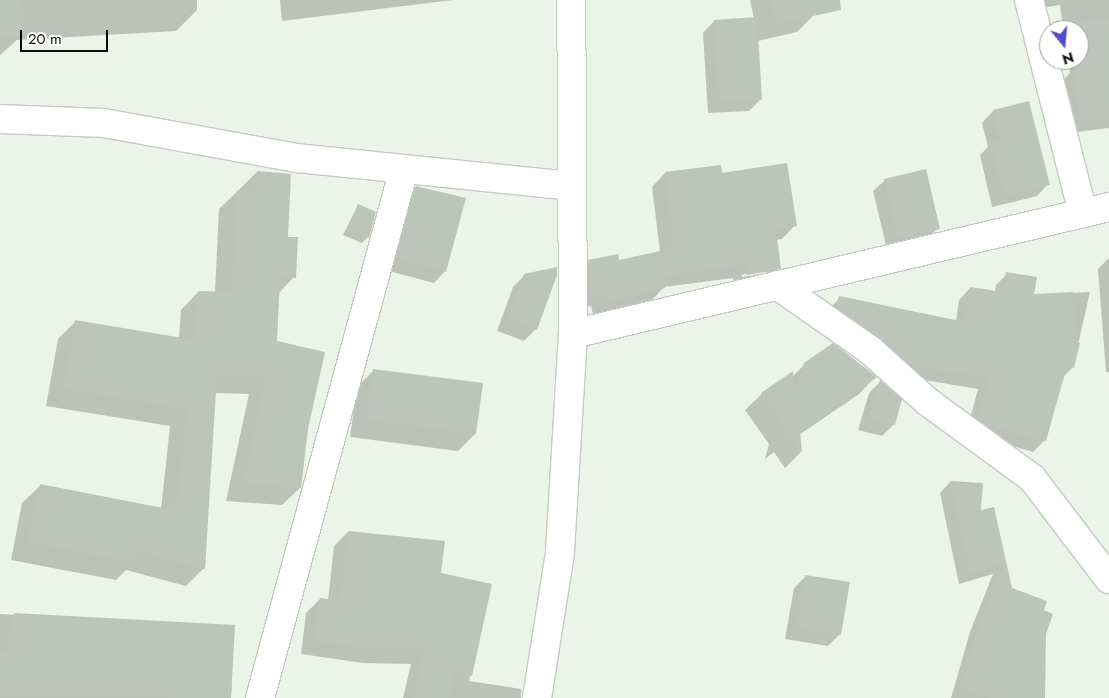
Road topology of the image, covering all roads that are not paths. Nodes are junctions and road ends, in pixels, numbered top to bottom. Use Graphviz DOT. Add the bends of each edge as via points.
graph roads {
  1 [pos="571,0"];
  2 [pos="1029,0"];
  3 [pos="0,119"];
  4 [pos="404,169"];
  5 [pos="572,186"];
  6 [pos="1096,210"];
  7 [pos="777,285"];
  8 [pos="573,334"];
  9 [pos="1109,580"];
  10 [pos="260,698"];
  11 [pos="537,698"];
  1 -- 5 [label="street"];
  2 -- 6 [label="street"];
  3 -- 4 [label="street" via="104,123 297,158"];
  4 -- 5 [label="street"];
  4 -- 10 [label="street"];
  5 -- 8 [label="street"];
  6 -- 7 [label="street"];
  7 -- 8 [label="street"];
  7 -- 9 [label="street" via="870,350 928,402 1032,478"];
  8 -- 11 [label="street" via="560,552"];
}
